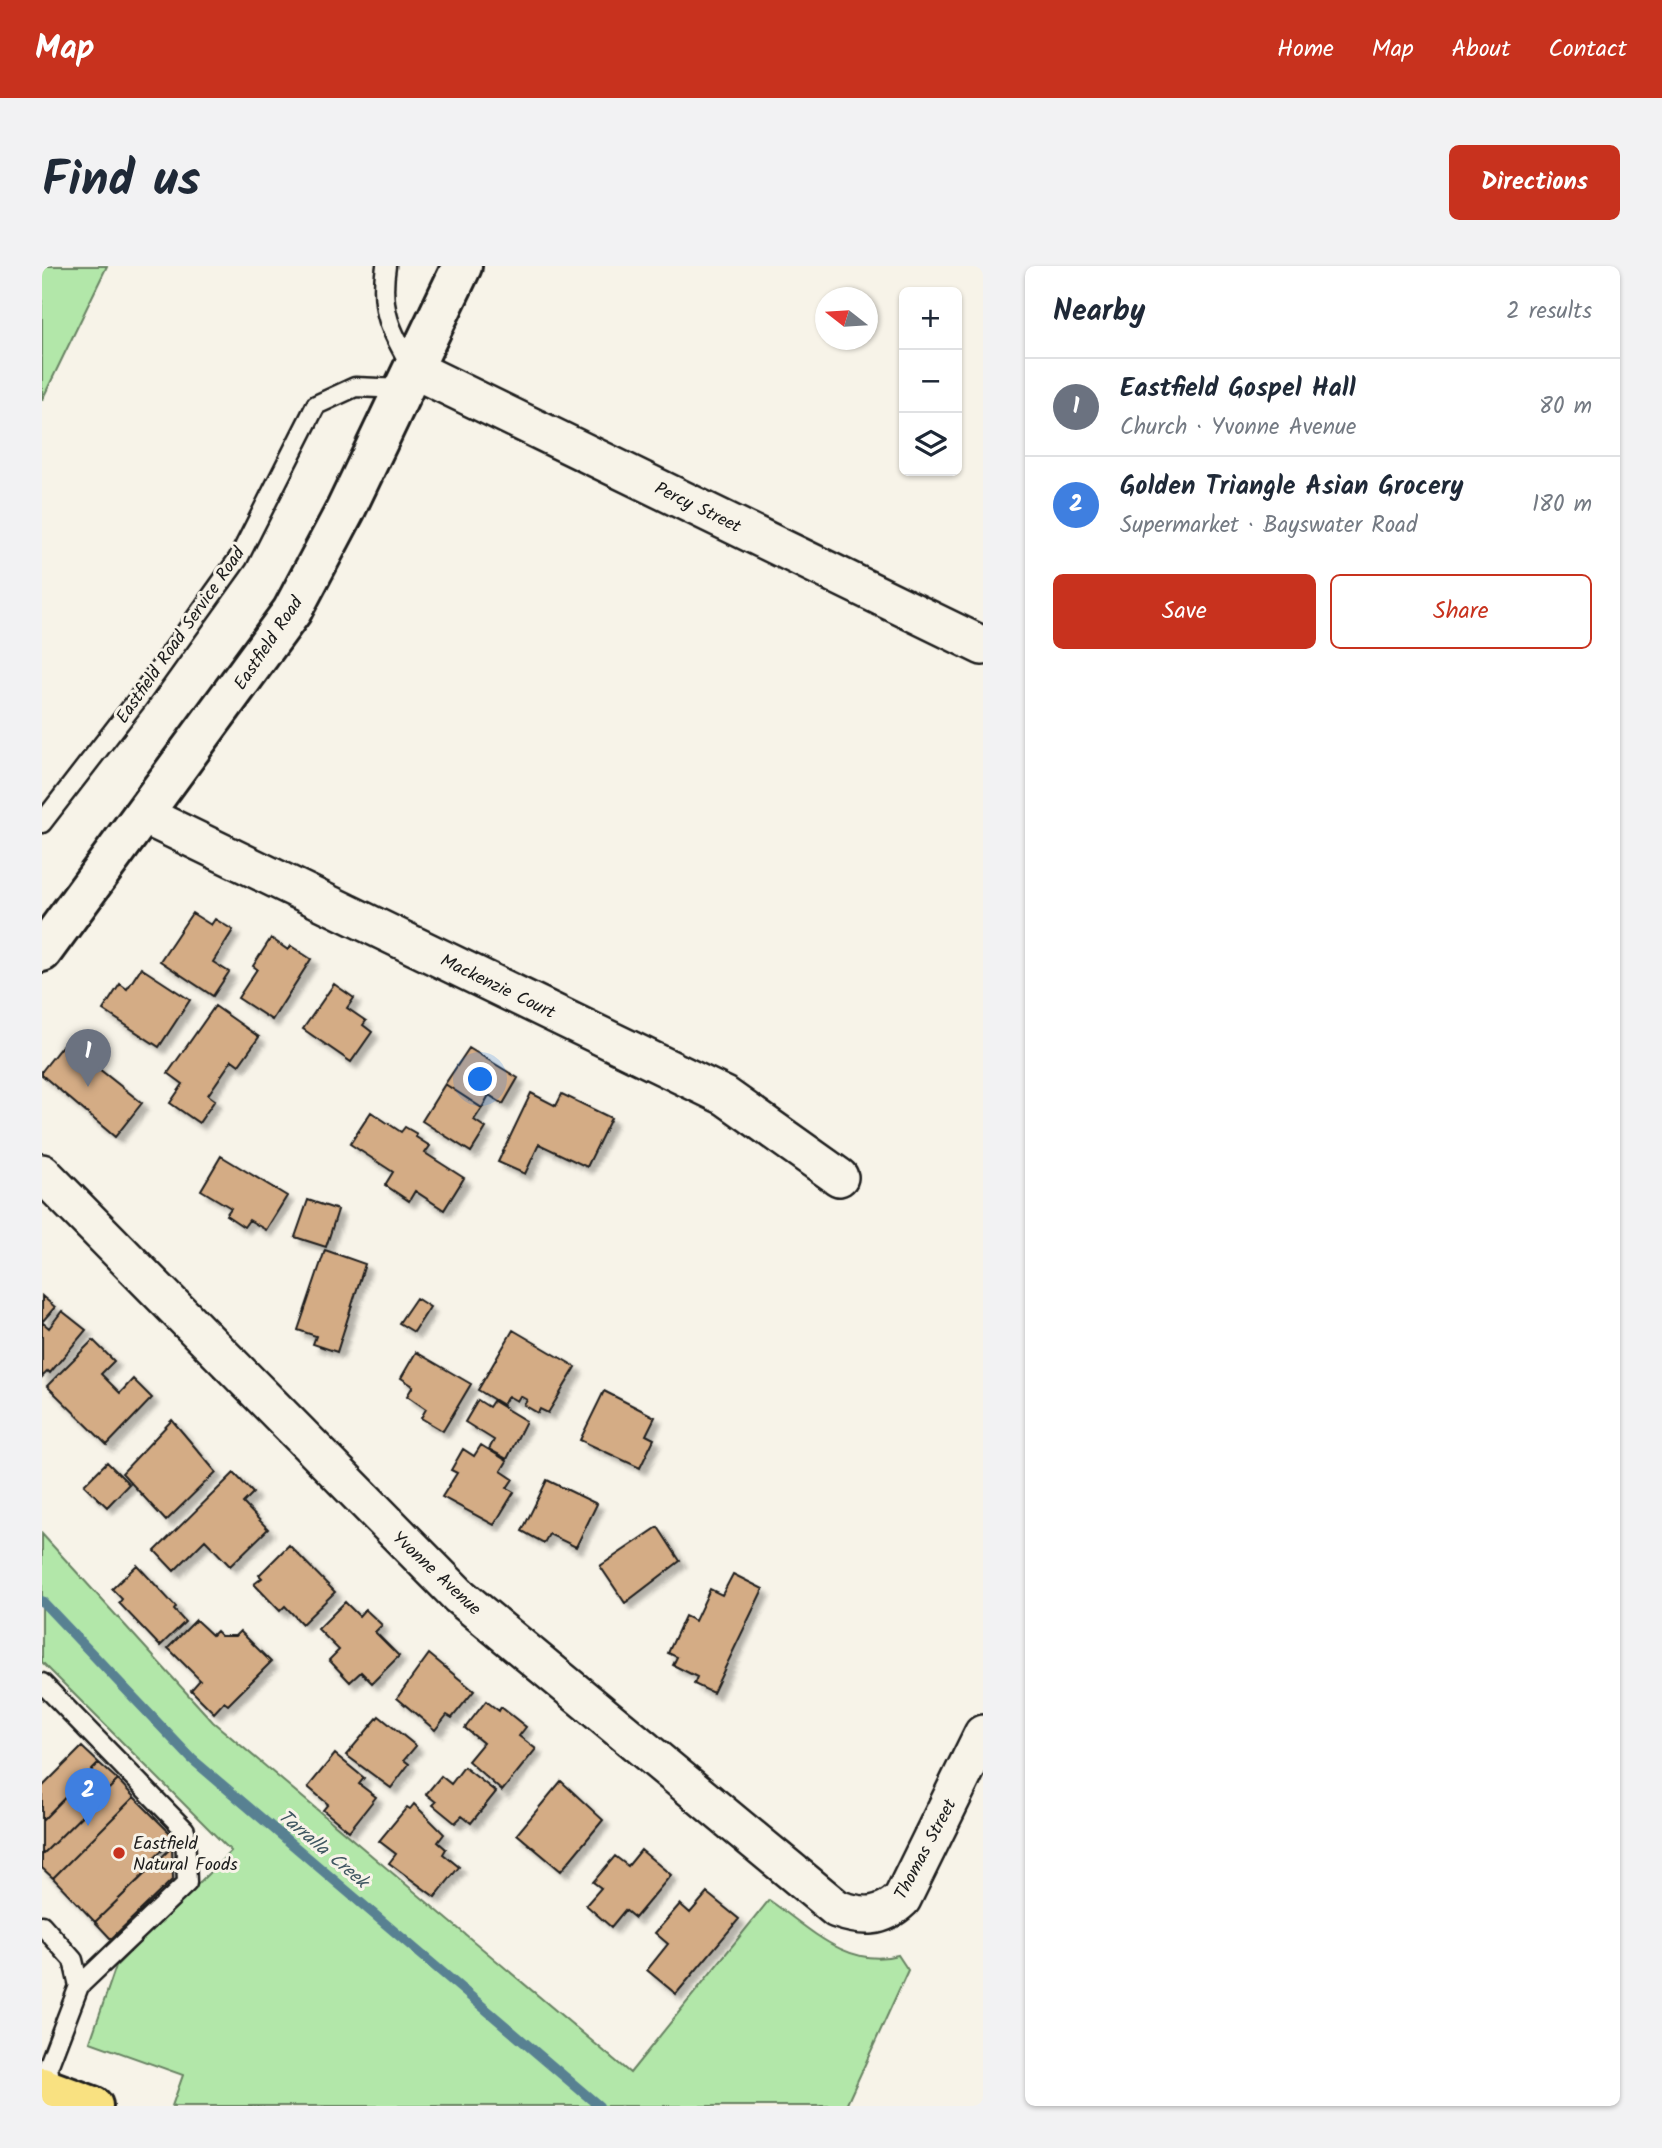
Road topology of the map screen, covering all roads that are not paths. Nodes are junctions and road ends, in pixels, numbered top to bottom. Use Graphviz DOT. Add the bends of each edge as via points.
graph roads {
  1 [pos="386,266"];
  2 [pos="463,266"];
  3 [pos="408,379"];
  4 [pos="983,646"];
  5 [pos="144,815"];
  6 [pos="42,823"];
  7 [pos="42,952"];
  8 [pos="42,1173"];
  9 [pos="839,1177"];
  10 [pos="42,1683"];
  11 [pos="983,1734"];
  12 [pos="874,1916"];
  13 [pos="42,1925"];
  14 [pos="79,1986"];
  15 [pos="51,2095"];
  16 [pos="93,2106"];
  1 -- 3 [label="lane" via="388,326"];
  2 -- 3 [label="main road, Eastfield Road"];
  3 -- 4 [label="street, Percy Street"];
  3 -- 5 [label="main road, Eastfield Road" via="292,611"];
  3 -- 6 [label="lane, Eastfield Road Service Road" via="355,387 316,405 238,559"];
  5 -- 7 [label="main road, Eastfield Road"];
  5 -- 9 [label="street, Mackenzie Court" via="725,1096"];
  8 -- 12 [label="street, Yvonne Avenue" via="459,1597 821,1897 837,1909"];
  10 -- 14 [label="lane" via="185,1830 187,1883"];
  11 -- 12 [label="street, Thomas Street" via="902,1899 891,1910"];
  13 -- 14 [label="lane" via="73,1960"];
  14 -- 15 [label="lane" via="48,2067"];
  15 -- 16 [label="main road"];
}
